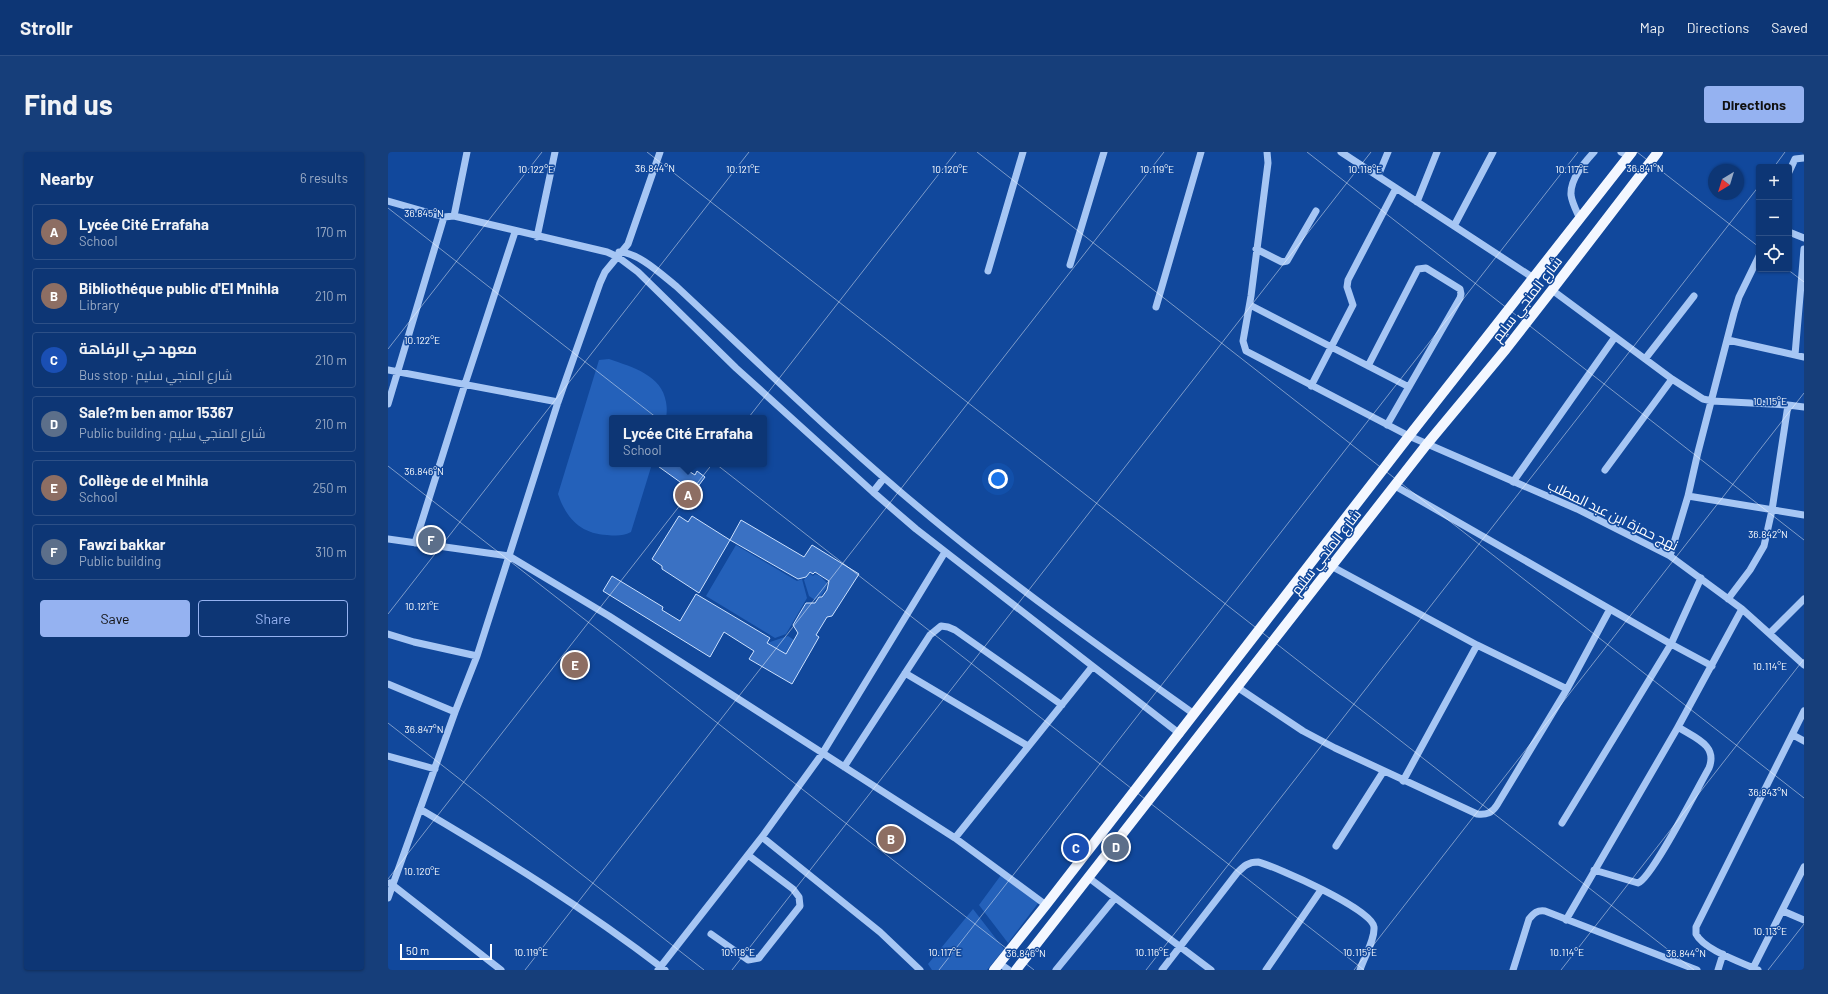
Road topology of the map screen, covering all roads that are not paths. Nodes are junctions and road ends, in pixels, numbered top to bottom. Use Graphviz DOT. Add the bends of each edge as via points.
graph roads {
  1 [pos="468,152"];
  2 [pos="555,152"];
  3 [pos="660,152"];
  4 [pos="1023,152"];
  5 [pos="1104,152"];
  6 [pos="1202,152"];
  7 [pos="1267,152"];
  8 [pos="1341,152"];
  9 [pos="1388,152"];
  10 [pos="1437,152"];
  11 [pos="1493,152"];
  12 [pos="1594,152"];
  13 [pos="1658,152"];
  14 [pos="1628,153"];
  15 [pos="1804,158"];
  16 [pos="1792,166"];
  17 [pos="1378,176"];
  18 [pos="1396,188"];
  19 [pos="388,201"];
  20 [pos="1417,202"];
  21 [pos="1316,210"];
  22 [pos="454,216"];
  23 [pos="444,217"];
  24 [pos="1580,219"];
  25 [pos="1454,226"];
  26 [pos="515,232"];
  27 [pos="1792,233"];
  28 [pos="537,237"];
  29 [pos="1804,238"];
  30 [pos="1256,249"];
  31 [pos="1804,249"];
  32 [pos="620,255"];
  33 [pos="1756,262"];
  34 [pos="1070,265"];
  35 [pos="988,271"];
  36 [pos="1535,278"];
  37 [pos="1552,290"];
  38 [pos="1694,296"];
  39 [pos="1250,305"];
  40 [pos="1156,307"];
  41 [pos="1615,337"];
  42 [pos="1728,340"];
  43 [pos="1330,346"];
  44 [pos="1795,355"];
  45 [pos="1804,357"];
  46 [pos="1645,359"];
  47 [pos="1368,366"];
  48 [pos="388,370"];
  49 [pos="398,372"];
  50 [pos="1672,379"];
  51 [pos="465,384"];
  52 [pos="1311,386"];
  53 [pos="1409,387"];
  54 [pos="1712,401"];
  55 [pos="558,402"];
  56 [pos="388,404"];
  57 [pos="1788,404"];
  58 [pos="1804,407"];
  59 [pos="1387,425"];
  60 [pos="1410,436"];
  61 [pos="1427,444"];
  62 [pos="1606,470"];
  63 [pos="884,478"];
  64 [pos="1514,482"];
  65 [pos="1395,486"];
  66 [pos="873,492"];
  67 [pos="1688,496"];
  68 [pos="1772,510"];
  69 [pos="1804,515"];
  70 [pos="388,539"];
  71 [pos="415,543"];
  72 [pos="945,552"];
  73 [pos="510,556"];
  74 [pos="1670,556"];
  75 [pos="1331,566"];
  76 [pos="1701,578"];
  77 [pos="1728,599"];
  78 [pos="1804,599"];
  79 [pos="1610,609"];
  80 [pos="1742,609"];
  81 [pos="1770,633"];
  82 [pos="388,634"];
  83 [pos="1671,644"];
  84 [pos="1477,645"];
  85 [pos="477,656"];
  86 [pos="1804,665"];
  87 [pos="1712,666"];
  88 [pos="1092,667"];
  89 [pos="905,673"];
  90 [pos="388,684"];
  91 [pos="1238,687"];
  92 [pos="1567,689"];
  93 [pos="1062,705"];
  94 [pos="1804,711"];
  95 [pos="455,712"];
  96 [pos="1194,714"];
  97 [pos="1678,727"];
  98 [pos="1180,734"];
  99 [pos="1793,735"];
  100 [pos="1804,741"];
  101 [pos="1028,746"];
  102 [pos="822,754"];
  103 [pos="388,756"];
  104 [pos="844,767"];
  105 [pos="435,769"];
  106 [pos="1383,772"];
  107 [pos="1403,781"];
  108 [pos="420,809"];
  109 [pos="1562,823"];
  110 [pos="762,837"];
  111 [pos="954,838"];
  112 [pos="1336,846"];
  113 [pos="748,855"];
  114 [pos="1804,867"];
  115 [pos="1594,870"];
  116 [pos="1089,878"];
  117 [pos="390,883"];
  118 [pos="1321,890"];
  119 [pos="388,898"];
  120 [pos="1115,898"];
  121 [pos="1046,905"];
  122 [pos="1783,910"];
  123 [pos="1566,920"];
  124 [pos="1804,920"];
  125 [pos="711,934"];
  126 [pos="1180,947"];
  127 [pos="1723,954"];
  128 [pos="997,967"];
  129 [pos="661,969"];
  130 [pos="1756,969"];
  131 [pos="501,970"];
  132 [pos="920,970"];
  133 [pos="1009,970"];
  134 [pos="1016,970"];
  135 [pos="1056,970"];
  136 [pos="1162,970"];
  137 [pos="1211,970"];
  138 [pos="1266,970"];
  139 [pos="1360,970"];
  140 [pos="1513,970"];
  141 [pos="1698,970"];
  142 [pos="1718,970"];
  1 -- 22 [label="street"];
  2 -- 28 [label="street"];
  3 -- 32 [label="street" via="631,237"];
  4 -- 35 [label="street"];
  5 -- 34 [label="street"];
  6 -- 40 [label="street"];
  7 -- 30 [label="street, نهج حمزة ابن عبد المطلب" via="1268,163"];
  8 -- 17 [label="street"];
  9 -- 17 [label="street"];
  10 -- 20 [label="street"];
  11 -- 25 [label="street"];
  12 -- 24 [label="street" via="1572,186 1573,201"];
  13 -- 37 [label="main road, شارع المنجي سليم"];
  14 -- 24 [label="main road, شارع المنجي سليم"];
  15 -- 16 [label="street" via="1795,159"];
  17 -- 18 [label="street"];
  18 -- 20 [label="street"];
  18 -- 43 [label="street" via="1347,282 1346,287 1353,305"];
  19 -- 23 [label="street"];
  20 -- 25 [label="street"];
  21 -- 30 [label="street" via="1287,262"];
  22 -- 23 [label="street"];
  22 -- 26 [label="street"];
  23 -- 49 [label="street"];
  24 -- 36 [label="main road, شارع المنجي سليم"];
  25 -- 36 [label="street"];
  26 -- 28 [label="street"];
  26 -- 51 [label="street"];
  27 -- 29 [label="street"];
  28 -- 32 [label="street"];
  30 -- 39 [label="street, نهج حمزة ابن عبد المطلب"];
  31 -- 44 [label="street"];
  32 -- 55 [label="street" via="605,272 600,283"];
  32 -- 63 [label="street" via="632,255 676,286"];
  32 -- 66 [label="street" via="736,368"];
  33 -- 42 [label="street" via="1740,297"];
  36 -- 60 [label="main road, شارع المنجي سليم"];
  37 -- 41 [label="street"];
  37 -- 61 [label="main road, شارع المنجي سليم"];
  38 -- 46 [label="street"];
  39 -- 43 [label="street"];
  39 -- 52 [label="street, نهج حمزة ابن عبد المطلب" via="1243,341 1246,351"];
  41 -- 46 [label="street"];
  41 -- 64 [label="street"];
  42 -- 44 [label="street"];
  42 -- 54 [label="street"];
  43 -- 47 [label="street"];
  43 -- 52 [label="street"];
  44 -- 45 [label="street"];
  46 -- 50 [label="street"];
  47 -- 53 [label="street"];
  47 -- 53 [label="street" via="1417,270 1426,268 1456,286 1461,294"];
  48 -- 49 [label="street"];
  49 -- 51 [label="street"];
  49 -- 56 [label="street"];
  50 -- 54 [label="street" via="1703,399"];
  50 -- 62 [label="street"];
  51 -- 55 [label="street"];
  51 -- 71 [label="street"];
  52 -- 59 [label="street, نهج حمزة ابن عبد المطلب"];
  53 -- 59 [label="street"];
  54 -- 57 [label="street"];
  54 -- 67 [label="street"];
  55 -- 73 [label="street"];
  57 -- 58 [label="street"];
  57 -- 68 [label="street"];
  59 -- 60 [label="street, نهج حمزة ابن عبد المطلب"];
  60 -- 61 [label="street, نهج حمزة ابن عبد المطلب"];
  60 -- 96 [label="main road, شارع المنجي سليم"];
  61 -- 64 [label="street, نهج حمزة ابن عبد المطلب"];
  61 -- 65 [label="main road, شارع المنجي سليم"];
  63 -- 66 [label="street"];
  63 -- 96 [label="street" via="945,529 1073,628"];
  64 -- 74 [label="street, نهج حمزة ابن عبد المطلب" via="1577,509"];
  65 -- 75 [label="main road, شارع المنجي سليم"];
  65 -- 79 [label="street"];
  66 -- 72 [label="street"];
  67 -- 68 [label="street"];
  67 -- 74 [label="street"];
  68 -- 69 [label="street"];
  68 -- 77 [label="street" via="1764,546"];
  70 -- 71 [label="street"];
  71 -- 73 [label="street"];
  72 -- 88 [label="street"];
  72 -- 102 [label="street"];
  73 -- 85 [label="street"];
  73 -- 102 [label="street" via="609,616"];
  74 -- 76 [label="street, نهج حمزة ابن عبد المطلب"];
  75 -- 84 [label="street"];
  75 -- 91 [label="main road, شارع المنجي سليم"];
  76 -- 77 [label="street, نهج حمزة ابن عبد المطلب"];
  76 -- 83 [label="street"];
  77 -- 80 [label="street, نهج حمزة ابن عبد المطلب"];
  78 -- 81 [label="street"];
  79 -- 83 [label="street"];
  79 -- 92 [label="street"];
  80 -- 81 [label="street, نهج حمزة ابن عبد المطلب"];
  80 -- 87 [label="street"];
  81 -- 86 [label="street, نهج حمزة ابن عبد المطلب"];
  82 -- 85 [label="street"];
  83 -- 87 [label="street"];
  83 -- 109 [label="street"];
  84 -- 92 [label="street"];
  84 -- 107 [label="street"];
  85 -- 95 [label="street"];
  87 -- 97 [label="street"];
  88 -- 93 [label="street"];
  88 -- 98 [label="street"];
  89 -- 93 [label="street" via="930,634 941,626 948,627"];
  89 -- 101 [label="street"];
  89 -- 104 [label="street"];
  90 -- 95 [label="street"];
  91 -- 106 [label="street" via="1303,731"];
  91 -- 116 [label="main road, شارع المنجي سليم"];
  92 -- 107 [label="street" via="1497,805 1489,814 1477,814"];
  93 -- 101 [label="street"];
  94 -- 99 [label="street"];
  95 -- 105 [label="street"];
  96 -- 98 [label="main road, شارع المنجي سليم"];
  97 -- 115 [label="street"];
  97 -- 115 [label="street" via="1707,746 1712,753 1712,760 1656,862 1645,878 1638,883"];
  98 -- 121 [label="main road, شارع المنجي سليم"];
  99 -- 100 [label="street"];
  99 -- 127 [label="street" via="1696,927 1698,938"];
  101 -- 111 [label="street"];
  102 -- 104 [label="street"];
  102 -- 110 [label="street"];
  103 -- 105 [label="street"];
  104 -- 111 [label="street"];
  105 -- 108 [label="street"];
  106 -- 107 [label="street"];
  106 -- 112 [label="street"];
  108 -- 117 [label="street"];
  108 -- 129 [label="street" via="579,907"];
  110 -- 113 [label="street"];
  110 -- 132 [label="street" via="880,932"];
  111 -- 121 [label="street"];
  113 -- 125 [label="street" via="793,889 799,897 800,906 759,958 748,960"];
  113 -- 129 [label="street"];
  114 -- 122 [label="street"];
  115 -- 123 [label="street"];
  116 -- 120 [label="street"];
  116 -- 134 [label="main road, شارع المنجي سليم"];
  117 -- 119 [label="street"];
  117 -- 131 [label="street"];
  118 -- 126 [label="street" via="1267,865 1252,862 1237,872"];
  118 -- 138 [label="street"];
  118 -- 139 [label="street" via="1359,909 1369,917 1374,926"];
  120 -- 126 [label="street"];
  120 -- 135 [label="street"];
  121 -- 128 [label="main road, شارع المنجي سليم"];
  122 -- 124 [label="street"];
  122 -- 130 [label="street"];
  123 -- 140 [label="street" via="1545,911 1538,910 1534,913 1529,919"];
  123 -- 141 [label="street"];
  126 -- 136 [label="street"];
  126 -- 137 [label="street"];
  127 -- 130 [label="street"];
  127 -- 142 [label="street"];
  128 -- 133 [label="street"];
}
